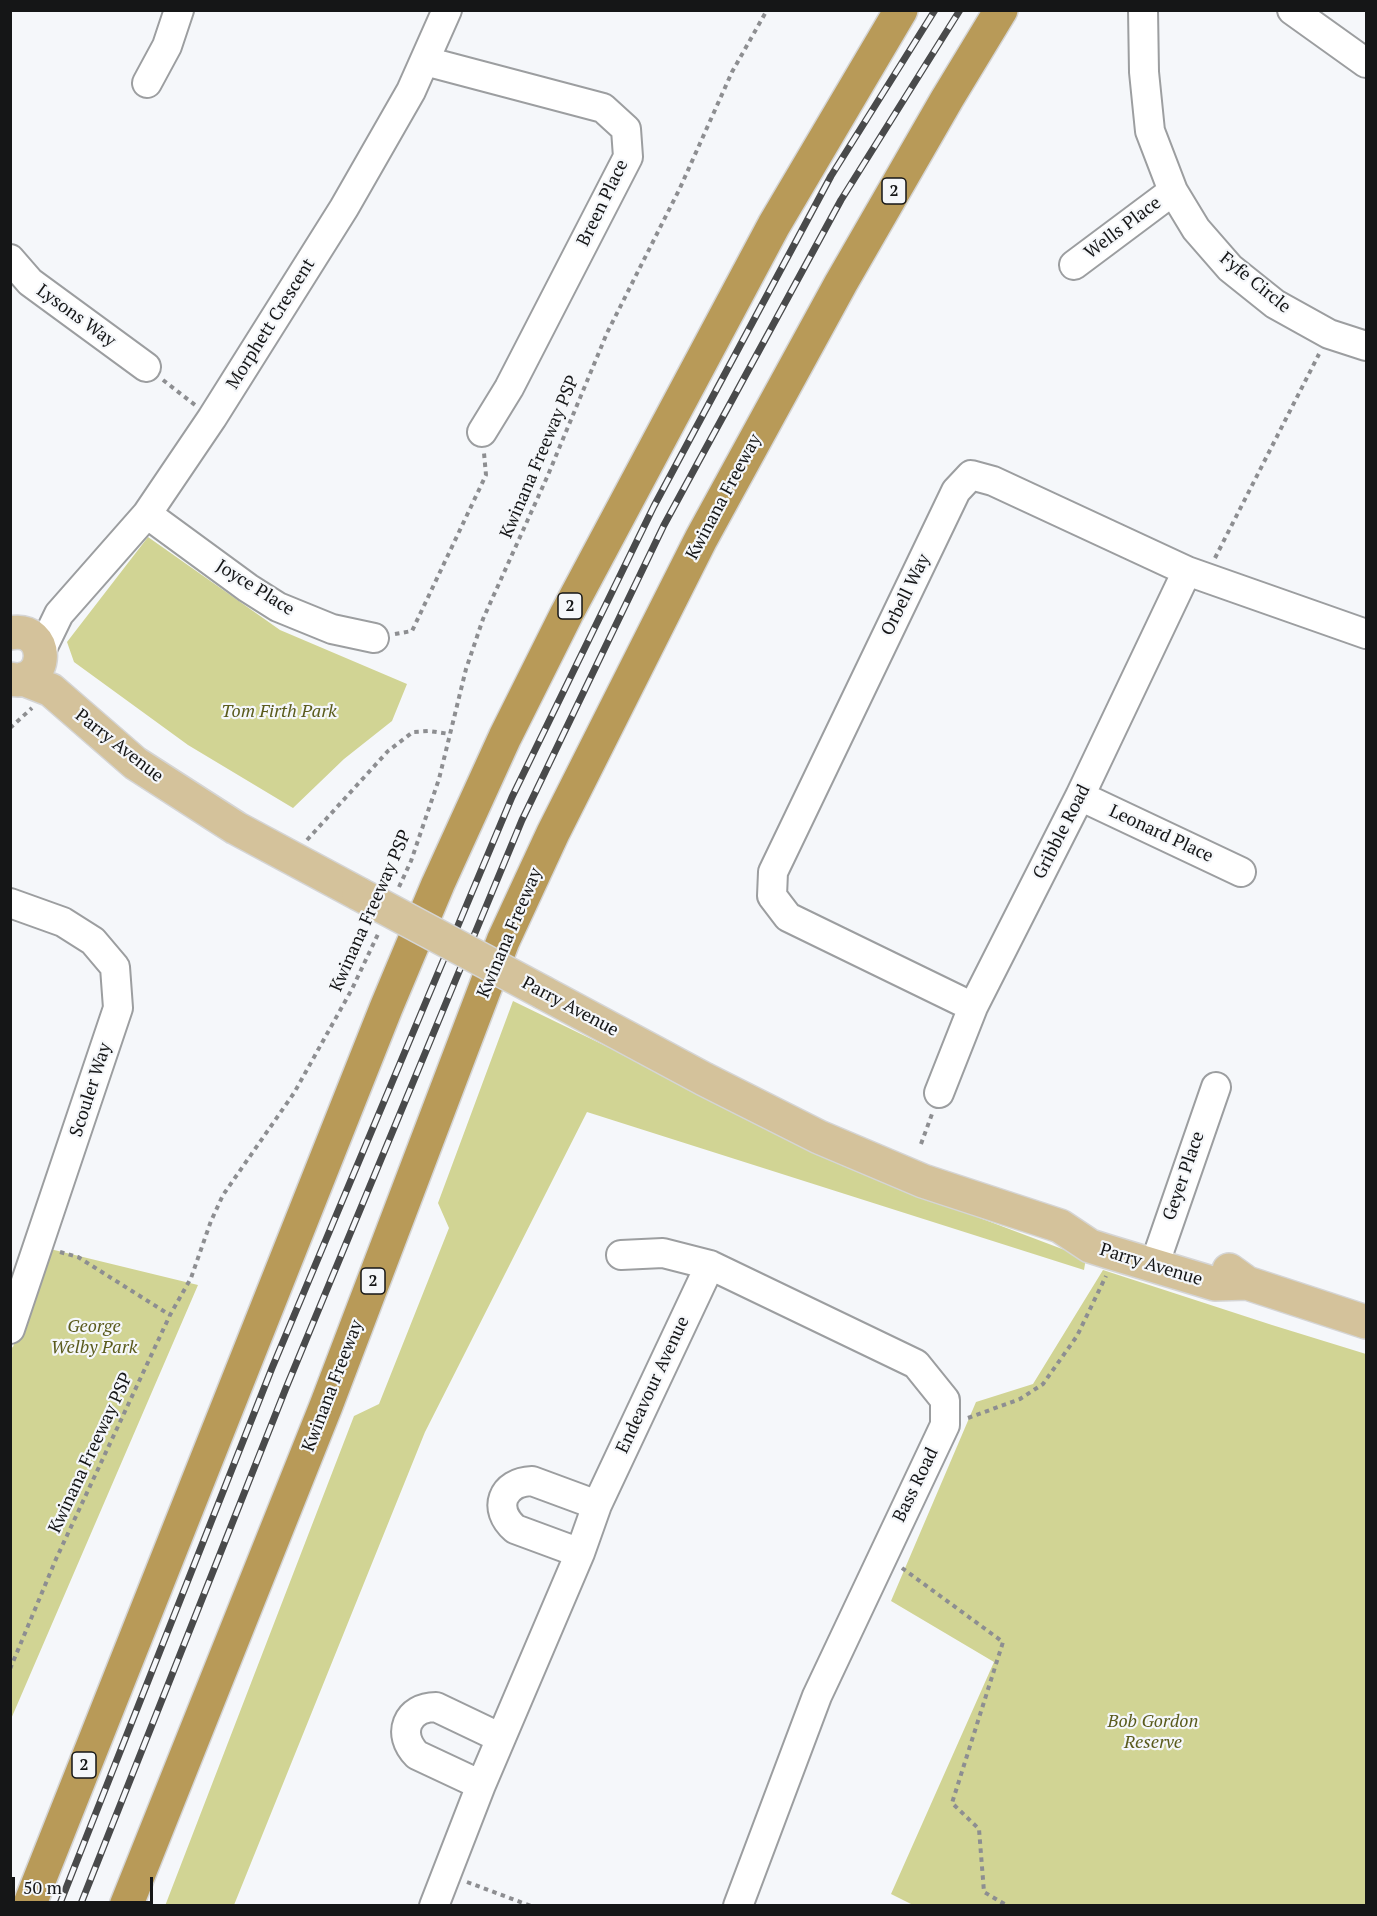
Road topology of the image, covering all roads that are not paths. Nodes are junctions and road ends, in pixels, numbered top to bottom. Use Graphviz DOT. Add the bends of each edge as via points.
graph roads {
  1 [pos="178,10"];
  2 [pos="447,10"];
  3 [pos="901,10"];
  4 [pos="1001,10"];
  5 [pos="1143,10"];
  6 [pos="1292,10"];
  7 [pos="425,61"];
  8 [pos="1366,63"];
  9 [pos="147,83"];
  10 [pos="1173,191"];
  11 [pos="10,259"];
  12 [pos="1074,265"];
  13 [pos="1366,346"];
  14 [pos="146,367"];
  15 [pos="482,432"];
  16 [pos="147,514"];
  17 [pos="1196,574"];
  18 [pos="1366,634"];
  19 [pos="374,638"];
  20 [pos="28,661"];
  21 [pos="1080,796"];
  22 [pos="1241,872"];
  23 [pos="10,903"];
  24 [pos="974,1007"];
  25 [pos="1216,1087"];
  26 [pos="939,1093"];
  27 [pos="1060,1226"];
  28 [pos="621,1255"];
  29 [pos="1157,1256"];
  30 [pos="710,1265"];
  31 [pos="1366,1322"];
  32 [pos="10,1329"];
  33 [pos="597,1505"];
  34 [pos="580,1553"];
  35 [pos="501,1738"];
  36 [pos="481,1785"];
  37 [pos="29,1905"];
  38 [pos="126,1905"];
  39 [pos="434,1905"];
  40 [pos="738,1905"];
  1 -- 9 [label="street" via="167,46"];
  2 -- 7 [label="street, Morphett Crescent"];
  3 -- 37 [label="highway, 2" via="774,225 638,477 505,737 386,1008"];
  4 -- 38 [label="highway, Kwinana Freeway / 2" via="841,283 700,539 538,866 503,942 321,1417"];
  5 -- 10 [label="street, Fyfe Circle" via="1150,131"];
  6 -- 8 [label="street"];
  7 -- 15 [label="street, Breen Place" via="603,108 626,129 628,157 509,388"];
  7 -- 16 [label="street, Morphett Crescent" via="344,208"];
  10 -- 12 [label="street, Wells Place"];
  10 -- 13 [label="street, Fyfe Circle" via="1196,229 1230,268 1275,304 1329,334"];
  11 -- 14 [label="street, Lysons Way" via="30,282"];
  16 -- 19 [label="street, Joyce Place" via="278,607 332,629"];
  16 -- 20 [label="street, Morphett Crescent" via="59,614"];
  17 -- 18 [label="street, Orbell Way"];
  17 -- 21 [label="street, Gribble Road"];
  17 -- 24 [label="street, Orbell Way" via="993,481 970,475 956,491 773,872 772,896 788,917"];
  20 -- 27 [label="main road, Parry Avenue, bridge" via="135,763 236,828 819,1137 923,1181"];
  21 -- 22 [label="street, Leonard Place"];
  21 -- 24 [label="street, Gribble Road"];
  23 -- 32 [label="street, Scouler Way" via="63,922 93,941 115,967 118,1008"];
  24 -- 26 [label="street, Gribble Road"];
  25 -- 29 [label="street, Geyer Place"];
  27 -- 29 [label="main road, Parry Avenue" via="1096,1227"];
  27 -- 29 [label="main road, Parry Avenue" via="1090,1246 1109,1252"];
  28 -- 30 [label="street, Bass Road" via="663,1252"];
  29 -- 31 [label="main road, Parry Avenue" via="1221,1265 1247,1283"];
  30 -- 33 [label="street, Endeavour Avenue"];
  30 -- 40 [label="street, Bass Road" via="916,1364 945,1400 945,1425 817,1696"];
  33 -- 34 [label="street, Endeavour Avenue"];
  33 -- 34 [label="street" via="532,1481 515,1484 504,1497 504,1515 515,1529"];
  34 -- 35 [label="street, Endeavour Avenue"];
  35 -- 36 [label="street, Endeavour Avenue"];
  35 -- 36 [label="street" via="436,1707 419,1710 408,1723 407,1740 417,1755"];
  36 -- 39 [label="street, Endeavour Avenue"];
}
